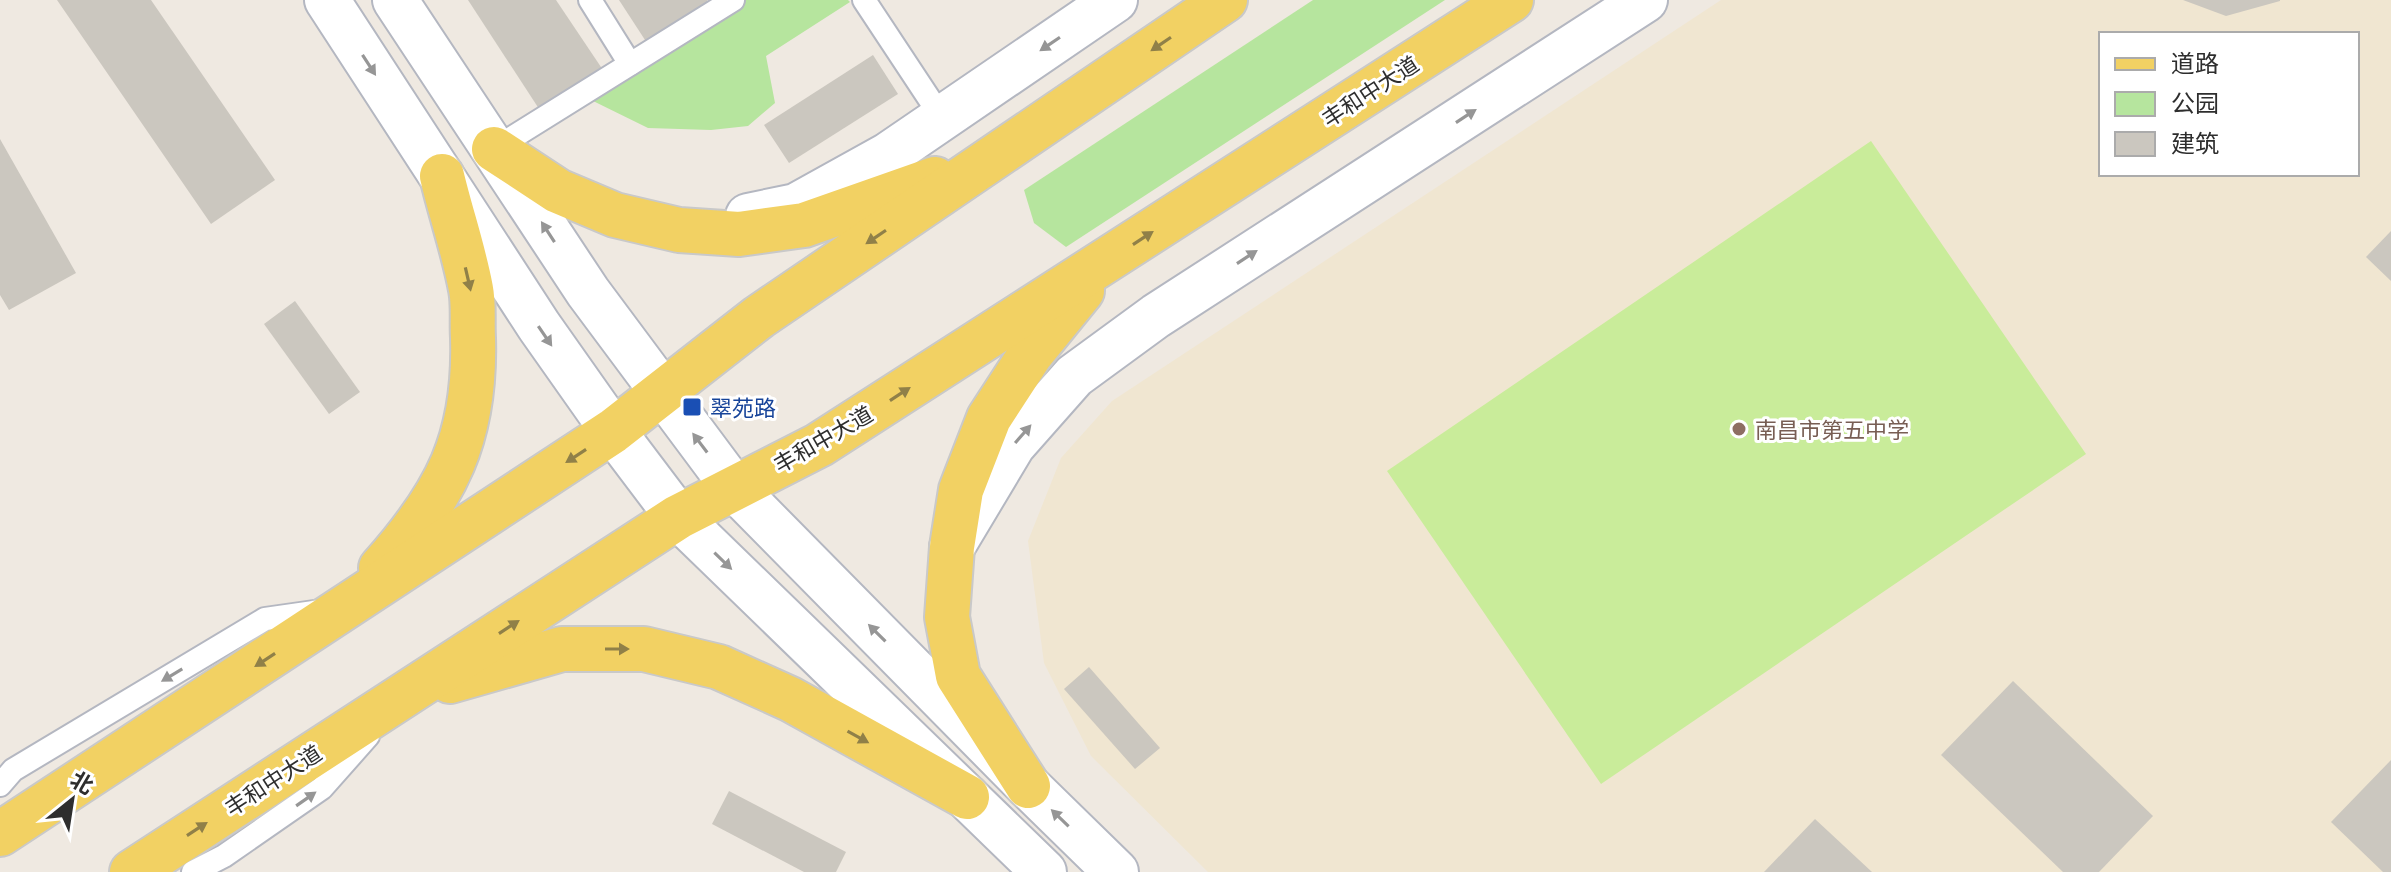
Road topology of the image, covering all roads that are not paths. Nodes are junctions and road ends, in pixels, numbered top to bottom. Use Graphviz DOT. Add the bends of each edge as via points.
graph roads {
  1 [pos="327,0"];
  2 [pos="395,0"];
  3 [pos="590,0"];
  4 [pos="864,0"];
  5 [pos="1115,0"];
  6 [pos="1225,0"];
  7 [pos="1511,0"];
  8 [pos="1645,0"];
  9 [pos="728,1"];
  10 [pos="630,64"];
  11 [pos="942,118"];
  12 [pos="494,149"];
  13 [pos="990,160"];
  14 [pos="442,176"];
  15 [pos="679,230"];
  16 [pos="1107,261"];
  17 [pos="663,392"];
  18 [pos="613,431"];
  19 [pos="734,488"];
  20 [pos="678,517"];
  21 [pos="952,547"];
  22 [pos="346,607"];
  23 [pos="405,694"];
  24 [pos="0,785"];
  25 [pos="1028,786"];
  26 [pos="967,797"];
  27 [pos="0,834"];
  28 [pos="132,872"];
  29 [pos="193,872"];
  30 [pos="1044,872"];
  31 [pos="1116,872"];
  1 -- 14 [label="main road, one-way"];
  2 -- 12 [label="main road"];
  3 -- 10 [label="lane"];
  4 -- 11 [label="lane"];
  5 -- 11 [label="main road, one-way"];
  6 -- 13 [label="main road, one-way"];
  16 -- 7 [label="main road, 丰和中大道, one-way"];
  21 -- 8 [label="main road, one-way" via="1013,445 1074,376 1156,316"];
  9 -- 10 [label="lane"];
  10 -- 12 [label="lane"];
  11 -- 15 [label="main road" via="796,206"];
  12 -- 15 [label="main road" via="558,191 615,215"];
  17 -- 12 [label="main road, one-way" via="588,292"];
  13 -- 15 [label="main road" via="804,225 739,234"];
  13 -- 17 [label="main road, one-way" via="759,317"];
  14 -- 18 [label="main road, one-way"];
  14 -- 22 [label="main road, one-way" via="471,291 474,384 465,434 439,492 404,542"];
  19 -- 16 [label="main road, 丰和中大道, one-way" via="819,445"];
  16 -- 21 [label="main road" via="1030,355 989,418 961,490"];
  17 -- 18 [label="main road"];
  19 -- 17 [label="main road, one-way"];
  18 -- 20 [label="main road"];
  18 -- 22 [label="main road, one-way"];
  19 -- 20 [label="main road, 丰和中大道"];
  25 -- 19 [label="main road, one-way"];
  23 -- 20 [label="main road, 丰和中大道, one-way"];
  20 -- 26 [label="main road, one-way"];
  21 -- 25 [label="main road" via="947,617 958,676"];
  22 -- 24 [label="lane, one-way" via="265,619 13,770"];
  22 -- 27 [label="main road, one-way"];
  23 -- 26 [label="main road, one-way" via="562,649 644,649 719,667 790,699"];
  28 -- 23 [label="main road, 丰和中大道, one-way"];
  29 -- 23 [label="lane, one-way" via="322,788"];
  31 -- 25 [label="main road, one-way"];
  26 -- 30 [label="main road"];
}
